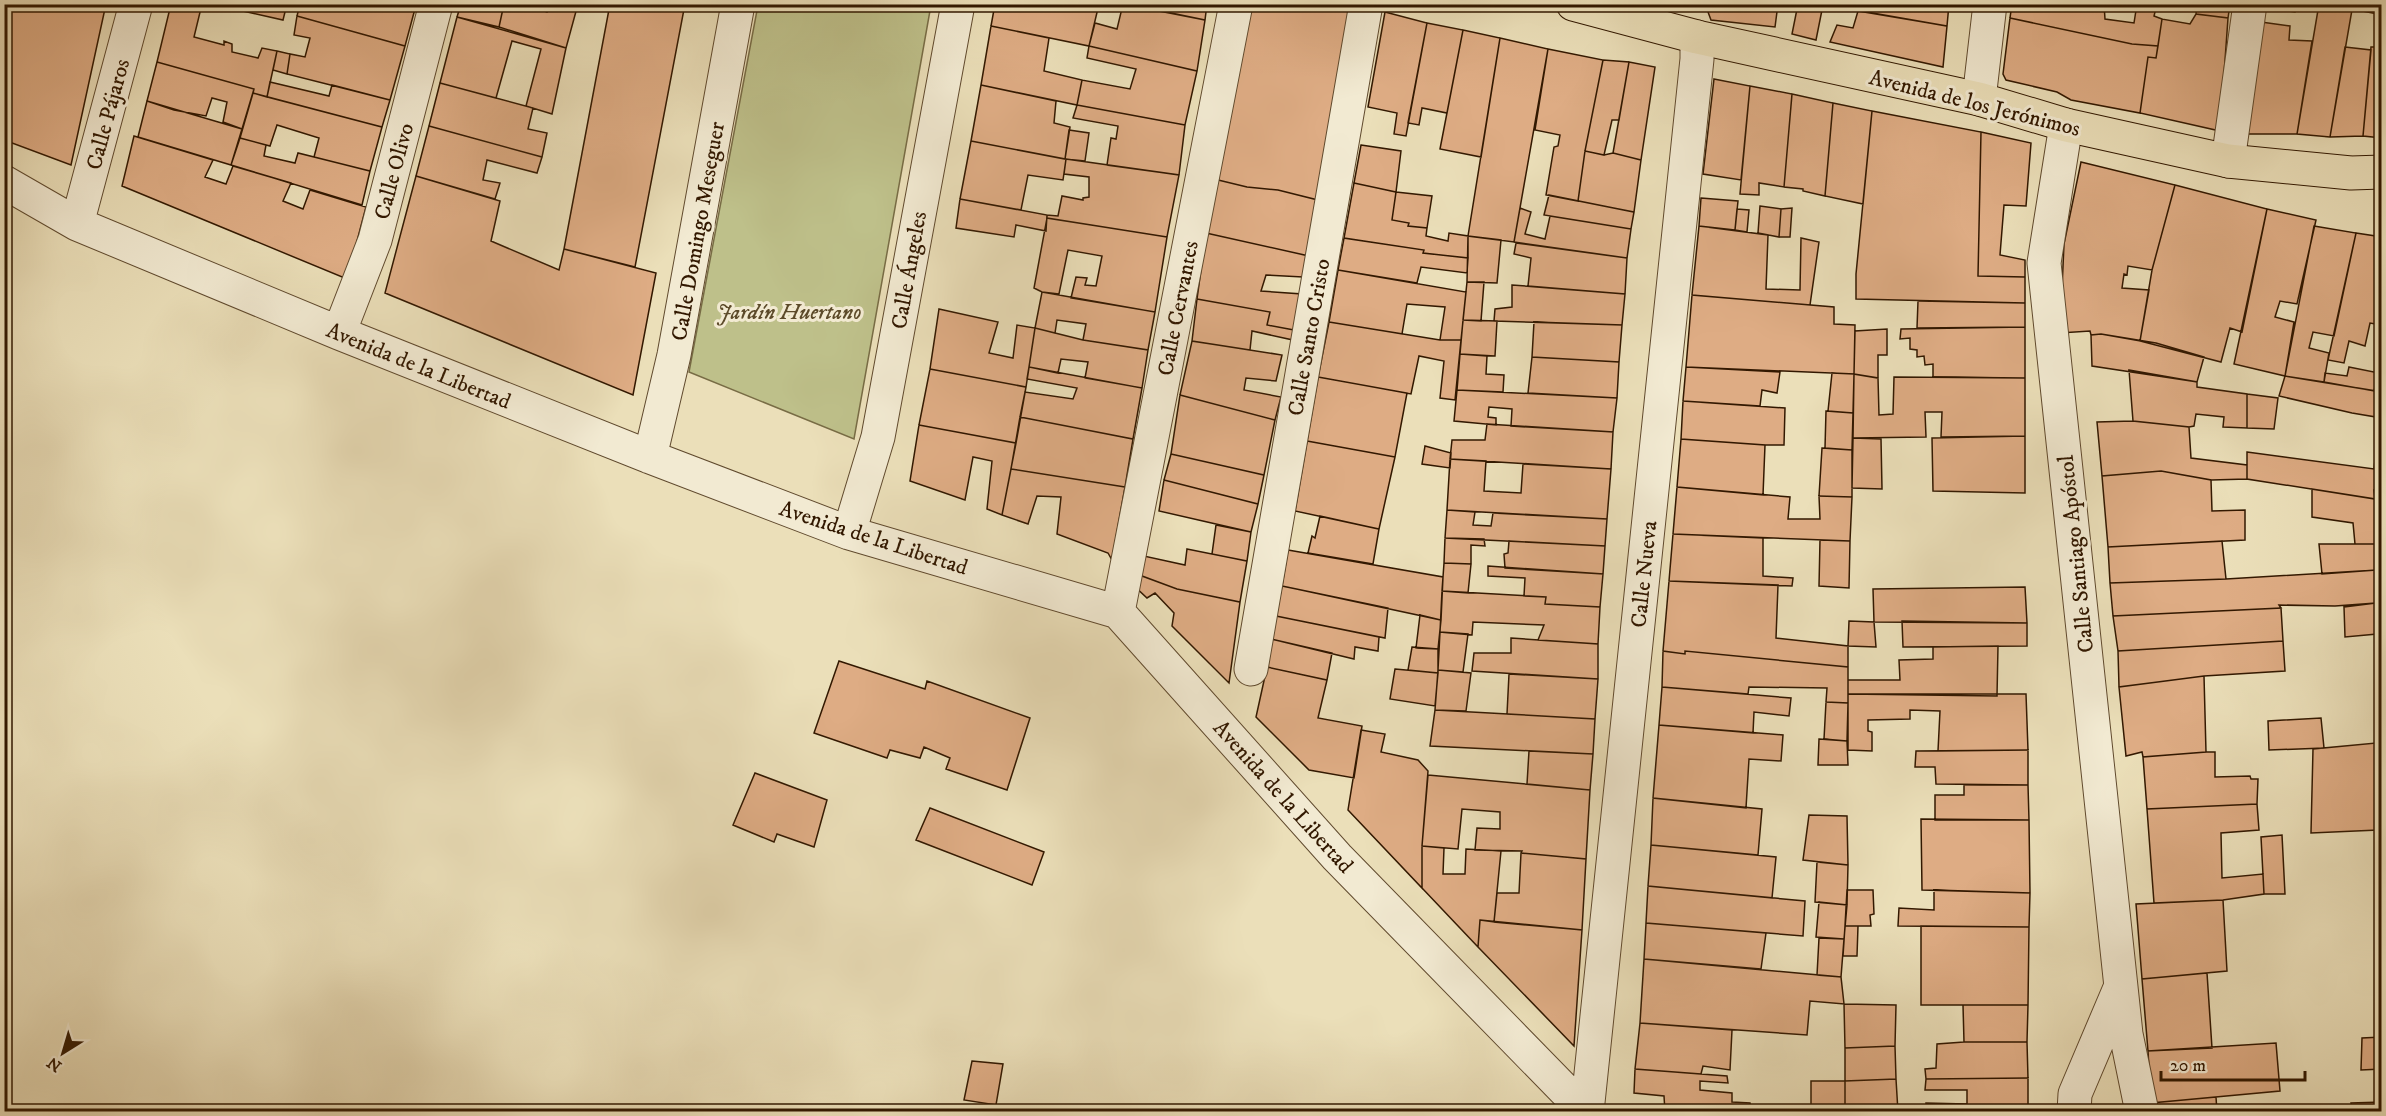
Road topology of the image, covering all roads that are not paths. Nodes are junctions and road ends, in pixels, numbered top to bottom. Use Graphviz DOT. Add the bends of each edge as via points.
graph roads {
  1 [pos="136,4"];
  2 [pos="436,4"];
  3 [pos="738,4"];
  4 [pos="958,4"];
  5 [pos="1236,4"];
  6 [pos="1366,4"];
  7 [pos="1573,4"];
  8 [pos="1990,4"];
  9 [pos="2250,4"];
  10 [pos="1697,37"];
  11 [pos="1979,99"];
  12 [pos="2066,125"];
  13 [pos="2228,161"];
  14 [pos="2382,172"];
  15 [pos="4,182"];
  16 [pos="77,224"];
  17 [pos="339,333"];
  18 [pos="650,457"];
  19 [pos="849,533"];
  20 [pos="1118,612"];
  21 [pos="1251,669"];
  22 [pos="2121,984"];
  23 [pos="1586,1112"];
  24 [pos="2074,1112"];
  25 [pos="2142,1112"];
  1 -- 16 [label="street, Calle Pájaros"];
  2 -- 17 [label="street, Calle Olivo" via="375,240"];
  3 -- 18 [label="street, Calle Domingo Meseguer" via="674,355"];
  4 -- 19 [label="street, Calle Ángeles" via="878,436"];
  5 -- 20 [label="street, Calle Cervantes"];
  6 -- 21 [label="street, Calle Santo Cristo"];
  7 -- 10 [label="main road, Avenida de los Jerónimos"];
  8 -- 11 [label="street"];
  9 -- 13 [label="street"];
  10 -- 11 [label="main road, Avenida de los Jerónimos"];
  10 -- 23 [label="street, Calle Nueva"];
  11 -- 12 [label="main road, Avenida de los Jerónimos"];
  12 -- 13 [label="main road, Avenida de los Jerónimos"];
  12 -- 22 [label="street, Calle Santiago Apóstol" via="2043,263"];
  13 -- 14 [label="main road, Avenida de los Jerónimos" via="2351,173"];
  15 -- 16 [label="street, Avenida de la Libertad"];
  16 -- 17 [label="street, Avenida de la Libertad"];
  17 -- 18 [label="street, Avenida de la Libertad"];
  18 -- 19 [label="street, Avenida de la Libertad"];
  19 -- 20 [label="street, Avenida de la Libertad"];
  20 -- 23 [label="street, Avenida de la Libertad" via="1337,857"];
  22 -- 24 [label="street, Calle Santiago Apóstol" via="2074,1094"];
  22 -- 25 [label="street, Calle Santiago Apóstol" via="2126,1034"];
}
